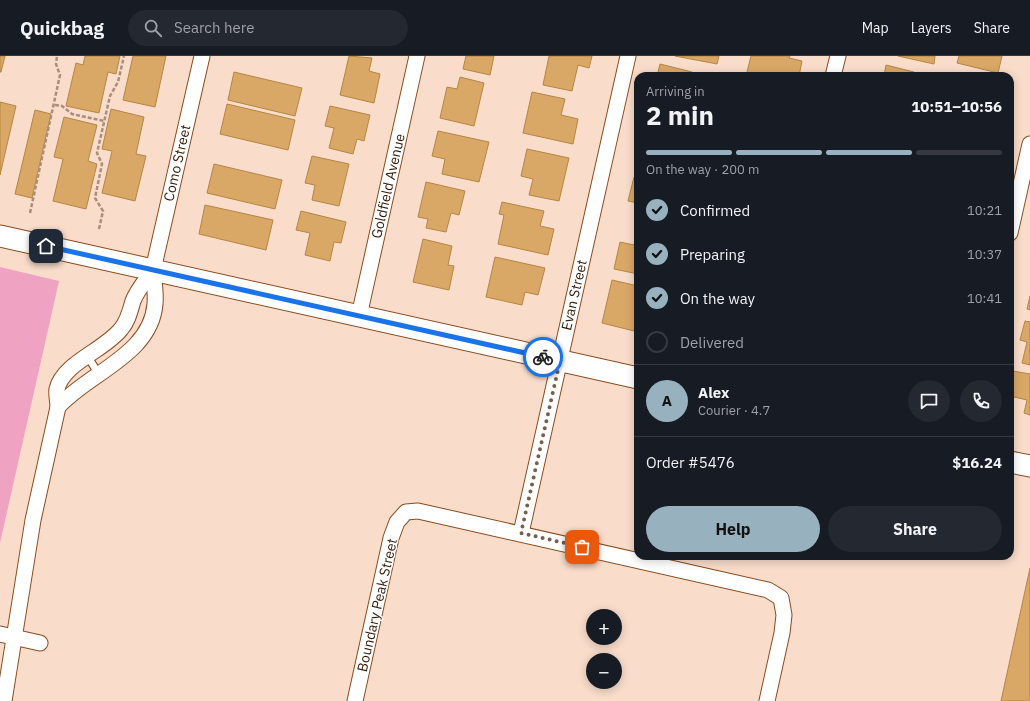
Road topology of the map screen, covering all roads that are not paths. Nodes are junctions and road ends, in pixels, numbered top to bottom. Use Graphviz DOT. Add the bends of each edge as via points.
graph roads {
  1 [pos="202,56"];
  2 [pos="417,56"];
  3 [pos="628,56"];
  4 [pos="838,56"];
  5 [pos="835,72"];
  6 [pos="1030,144"];
  7 [pos="1014,215"];
  8 [pos="0,236"];
  9 [pos="153,270"];
  10 [pos="359,316"];
  11 [pos="88,357"];
  12 [pos="560,361"];
  13 [pos="98,373"];
  14 [pos="634,377"];
  15 [pos="58,407"];
  16 [pos="1014,463"];
  17 [pos="1030,466"];
  18 [pos="521,533"];
  19 [pos="634,559"];
  20 [pos="640,560"];
  21 [pos="7,635"];
  22 [pos="40,643"];
  23 [pos="4,701"];
  24 [pos="355,701"];
  25 [pos="767,701"];
  1 -- 9 [label="street, Como Street"];
  2 -- 10 [label="street, Goldfield Avenue"];
  3 -- 12 [label="street, Evan Street"];
  4 -- 5 [label="street"];
  6 -- 7 [label="street"];
  8 -- 9 [label="main road"];
  9 -- 10 [label="main road"];
  9 -- 11 [label="street" via="133,300 124,326 111,341"];
  9 -- 13 [label="street" via="155,304 148,327 140,341 128,353"];
  10 -- 12 [label="main road"];
  11 -- 13 [label="lane"];
  11 -- 15 [label="street" via="61,379 57,393"];
  12 -- 14 [label="main road"];
  12 -- 18 [label="street, Evan Street"];
  13 -- 15 [label="street"];
  15 -- 21 [label="street"];
  16 -- 17 [label="main road"];
  18 -- 19 [label="street"];
  18 -- 24 [label="street, Boundary Peak Street" via="418,511 406,512 397,522 391,538"];
  20 -- 25 [label="street" via="751,585 768,590 781,598 784,615 782,632"];
  21 -- 22 [label="street"];
  21 -- 23 [label="street"];
}
